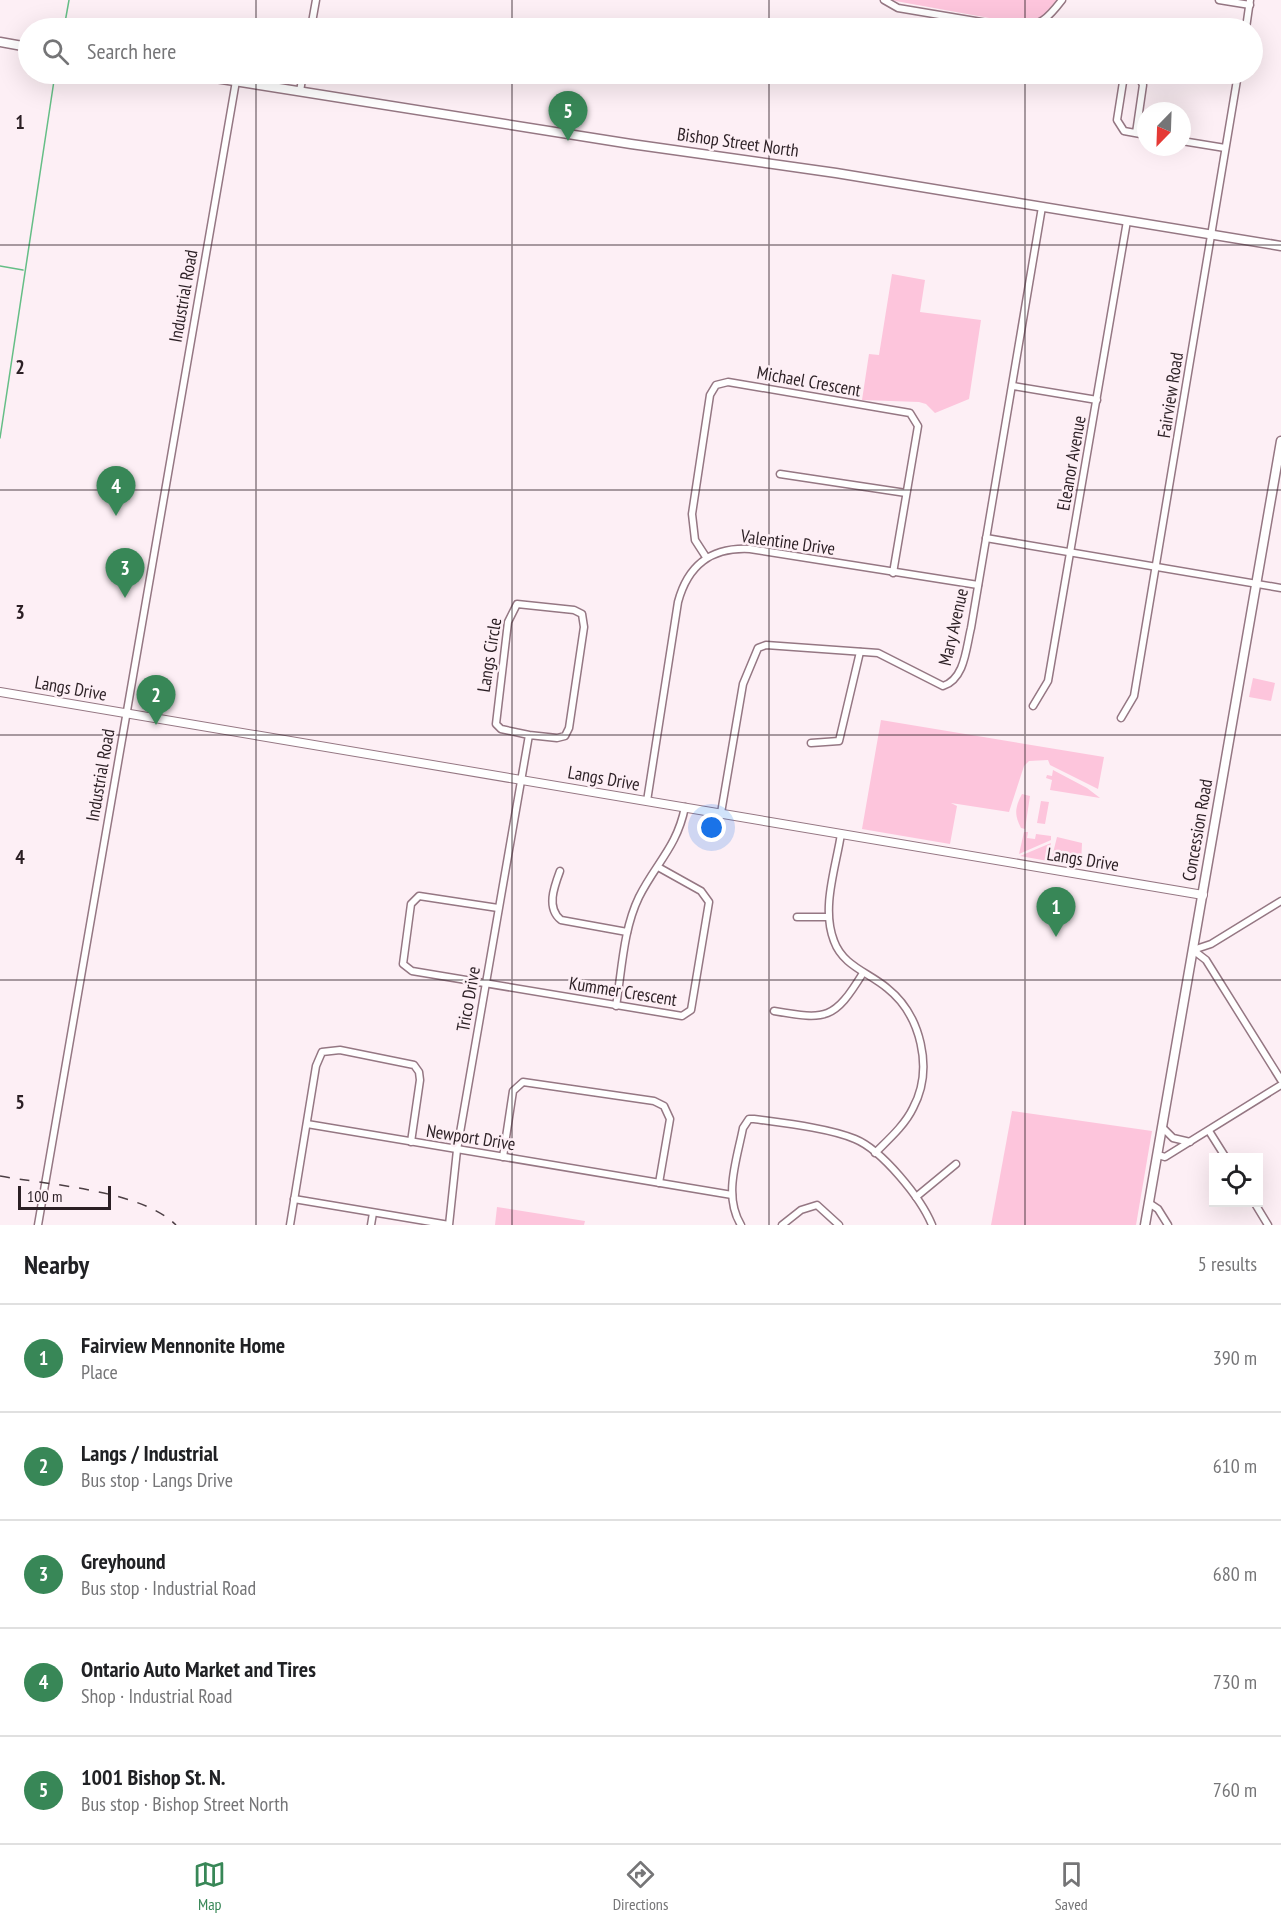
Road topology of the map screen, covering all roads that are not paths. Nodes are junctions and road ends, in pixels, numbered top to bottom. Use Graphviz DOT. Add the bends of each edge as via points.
graph roads {
  1 [pos="316,0"];
  2 [pos="884,0"];
  3 [pos="1062,0"];
  4 [pos="1219,0"];
  5 [pos="1250,3"];
  6 [pos="313,18"];
  7 [pos="958,18"];
  8 [pos="1046,18"];
  9 [pos="1248,18"];
  10 [pos="0,42"];
  11 [pos="18,45"];
  12 [pos="235,84"];
  13 [pos="255,84"];
  14 [pos="301,84"];
  15 [pos="1124,84"];
  16 [pos="1142,84"];
  17 [pos="1236,84"];
  18 [pos="300,91"];
  19 [pos="1136,133"];
  20 [pos="1191,142"];
  21 [pos="1226,148"];
  22 [pos="1042,207"];
  23 [pos="1127,221"];
  24 [pos="1212,235"];
  25 [pos="1281,246"];
  26 [pos="1013,386"];
  27 [pos="1096,400"];
  28 [pos="1281,441"];
  29 [pos="780,474"];
  30 [pos="906,493"];
  31 [pos="986,538"];
  32 [pos="1071,552"];
  33 [pos="705,557"];
  34 [pos="1157,567"];
  35 [pos="893,573"];
  36 [pos="1256,584"];
  37 [pos="978,585"];
  38 [pos="1281,588"];
  39 [pos="860,652"];
  40 [pos="0,692"];
  41 [pos="1033,706"];
  42 [pos="126,713"];
  43 [pos="1121,718"];
  44 [pos="529,735"];
  45 [pos="811,743"];
  46 [pos="520,780"];
  47 [pos="647,801"];
  48 [pos="686,807"];
  49 [pos="721,813"];
  50 [pos="841,834"];
  51 [pos="658,867"];
  52 [pos="560,871"];
  53 [pos="1203,895"];
  54 [pos="1281,901"];
  55 [pos="498,908"];
  56 [pos="828,916"];
  57 [pos="797,917"];
  58 [pos="627,932"];
  59 [pos="1193,950"];
  60 [pos="863,974"];
  61 [pos="485,984"];
  62 [pos="616,1006"];
  63 [pos="774,1011"];
  64 [pos="1281,1080"];
  65 [pos="1281,1085"];
  66 [pos="307,1124"];
  67 [pos="1163,1128"];
  68 [pos="1209,1131"];
  69 [pos="1190,1142"];
  70 [pos="411,1143"];
  71 [pos="457,1150"];
  72 [pos="1223,1153"];
  73 [pos="875,1154"];
  74 [pos="1158,1155"];
  75 [pos="503,1157"];
  76 [pos="956,1164"];
  77 [pos="659,1183"];
  78 [pos="732,1195"];
  79 [pos="916,1197"];
  80 [pos="294,1199"];
  81 [pos="1149,1203"];
  82 [pos="1257,1207"];
  83 [pos="373,1213"];
  84 [pos="38,1225"];
  85 [pos="290,1225"];
  86 [pos="371,1225"];
  87 [pos="449,1225"];
  88 [pos="741,1225"];
  89 [pos="782,1225"];
  90 [pos="839,1225"];
  91 [pos="932,1225"];
  92 [pos="1145,1225"];
  93 [pos="1168,1225"];
  94 [pos="1268,1225"];
  1 -- 6 [label="street"];
  2 -- 7 [label="street" via="898,8"];
  3 -- 8 [label="street"];
  4 -- 5 [label="street"];
  5 -- 9 [label="street"];
  10 -- 11 [label="main road"];
  12 -- 42 [label="street, Industrial Road"];
  13 -- 18 [label="main road, Bishop Street North"];
  14 -- 18 [label="street"];
  15 -- 19 [label="street" via="1117,120 1124,131"];
  16 -- 19 [label="street"];
  17 -- 21 [label="street, Fairview Road"];
  18 -- 22 [label="main road, Bishop Street North"];
  20 -- 21 [label="street"];
  21 -- 24 [label="street, Fairview Road"];
  22 -- 23 [label="main road, Bishop Street North"];
  22 -- 26 [label="street, Mary Avenue"];
  23 -- 24 [label="main road, Bishop Street North"];
  23 -- 27 [label="street, Eleanor Avenue"];
  24 -- 25 [label="main road, Bishop Street North"];
  24 -- 34 [label="street, Fairview Road"];
  26 -- 27 [label="street"];
  26 -- 31 [label="street, Mary Avenue"];
  27 -- 32 [label="street, Eleanor Avenue"];
  28 -- 36 [label="main road, Concession Road"];
  29 -- 30 [label="street"];
  30 -- 33 [label="street, Michael Crescent" via="918,426 910,413 722,382 710,395 692,514 694,540"];
  30 -- 35 [label="street, Michael Crescent"];
  31 -- 32 [label="street"];
  31 -- 37 [label="street, Mary Avenue"];
  32 -- 34 [label="street"];
  32 -- 41 [label="street, Eleanor Avenue" via="1048,681"];
  33 -- 35 [label="street, Valentine Drive" via="728,549 750,549"];
  33 -- 47 [label="street" via="687,576 678,602"];
  34 -- 36 [label="street"];
  34 -- 43 [label="street, Fairview Road" via="1134,696"];
  35 -- 37 [label="street, Valentine Drive"];
  36 -- 38 [label="street"];
  36 -- 53 [label="main road, Concession Road"];
  37 -- 39 [label="street, Mary Avenue" via="958,676 951,683 937,684 893,659"];
  39 -- 45 [label="street" via="839,741"];
  39 -- 49 [label="street, Mary Avenue" via="766,645 758,648 743,684"];
  40 -- 42 [label="street, Langs Drive"];
  42 -- 46 [label="street, Langs Drive"];
  42 -- 84 [label="street, Industrial Road"];
  44 -- 44 [label="street, Langs Circle" via="557,738 565,736 569,728 584,627 582,614 574,610 523,603 511,611 495,724"];
  44 -- 46 [label="street"];
  46 -- 47 [label="street, Langs Drive"];
  46 -- 55 [label="street, Trico Drive"];
  47 -- 48 [label="street, Langs Drive"];
  48 -- 49 [label="street, Langs Drive"];
  48 -- 51 [label="street" via="679,833"];
  49 -- 50 [label="street, Langs Drive"];
  50 -- 53 [label="street, Langs Drive"];
  50 -- 56 [label="street"];
  51 -- 58 [label="street" via="638,898"];
  51 -- 62 [label="street, Kummer Crescent" via="700,891 709,902 691,1010 682,1016"];
  52 -- 58 [label="street" via="554,915 561,921"];
  53 -- 59 [label="main road, Concession Road"];
  54 -- 59 [label="street" via="1211,944"];
  55 -- 61 [label="street, Trico Drive"];
  55 -- 61 [label="street, Kummer Crescent" via="419,896 411,904 402,959 406,968"];
  56 -- 57 [label="street"];
  56 -- 60 [label="street" via="840,953"];
  58 -- 62 [label="street"];
  59 -- 64 [label="street" via="1206,960"];
  59 -- 67 [label="main road, Concession Road"];
  60 -- 63 [label="street" via="835,1011 819,1017"];
  60 -- 73 [label="street" via="891,991 910,1013 923,1058 913,1109"];
  61 -- 62 [label="street, Kummer Crescent"];
  61 -- 71 [label="street, Trico Drive"];
  65 -- 68 [label="street"];
  66 -- 70 [label="street, Newport Drive"];
  66 -- 70 [label="street" via="318,1057 330,1049 340,1050 405,1062 419,1072"];
  66 -- 80 [label="street"];
  67 -- 69 [label="street" via="1173,1138"];
  67 -- 74 [label="main road, Concession Road"];
  68 -- 69 [label="street"];
  68 -- 72 [label="street"];
  69 -- 74 [label="street" via="1165,1157"];
  70 -- 71 [label="street, Newport Drive"];
  71 -- 75 [label="street, Newport Drive"];
  71 -- 87 [label="street, Trico Drive"];
  73 -- 78 [label="street" via="852,1138 749,1119 743,1128"];
  73 -- 79 [label="street"];
  74 -- 81 [label="main road, Concession Road"];
  75 -- 77 [label="street, Newport Drive"];
  75 -- 77 [label="street" via="513,1092 523,1082 654,1101 664,1106 670,1119"];
  76 -- 79 [label="street"];
  77 -- 78 [label="street, Newport Drive"];
  78 -- 88 [label="street"];
  79 -- 91 [label="street"];
  80 -- 83 [label="street"];
  80 -- 85 [label="street"];
  81 -- 92 [label="main road, Concession Road"];
  81 -- 93 [label="street"];
  82 -- 94 [label="street"];
  83 -- 86 [label="street"];
  83 -- 87 [label="street"];
  89 -- 90 [label="street" via="801,1209 817,1205"];
}
